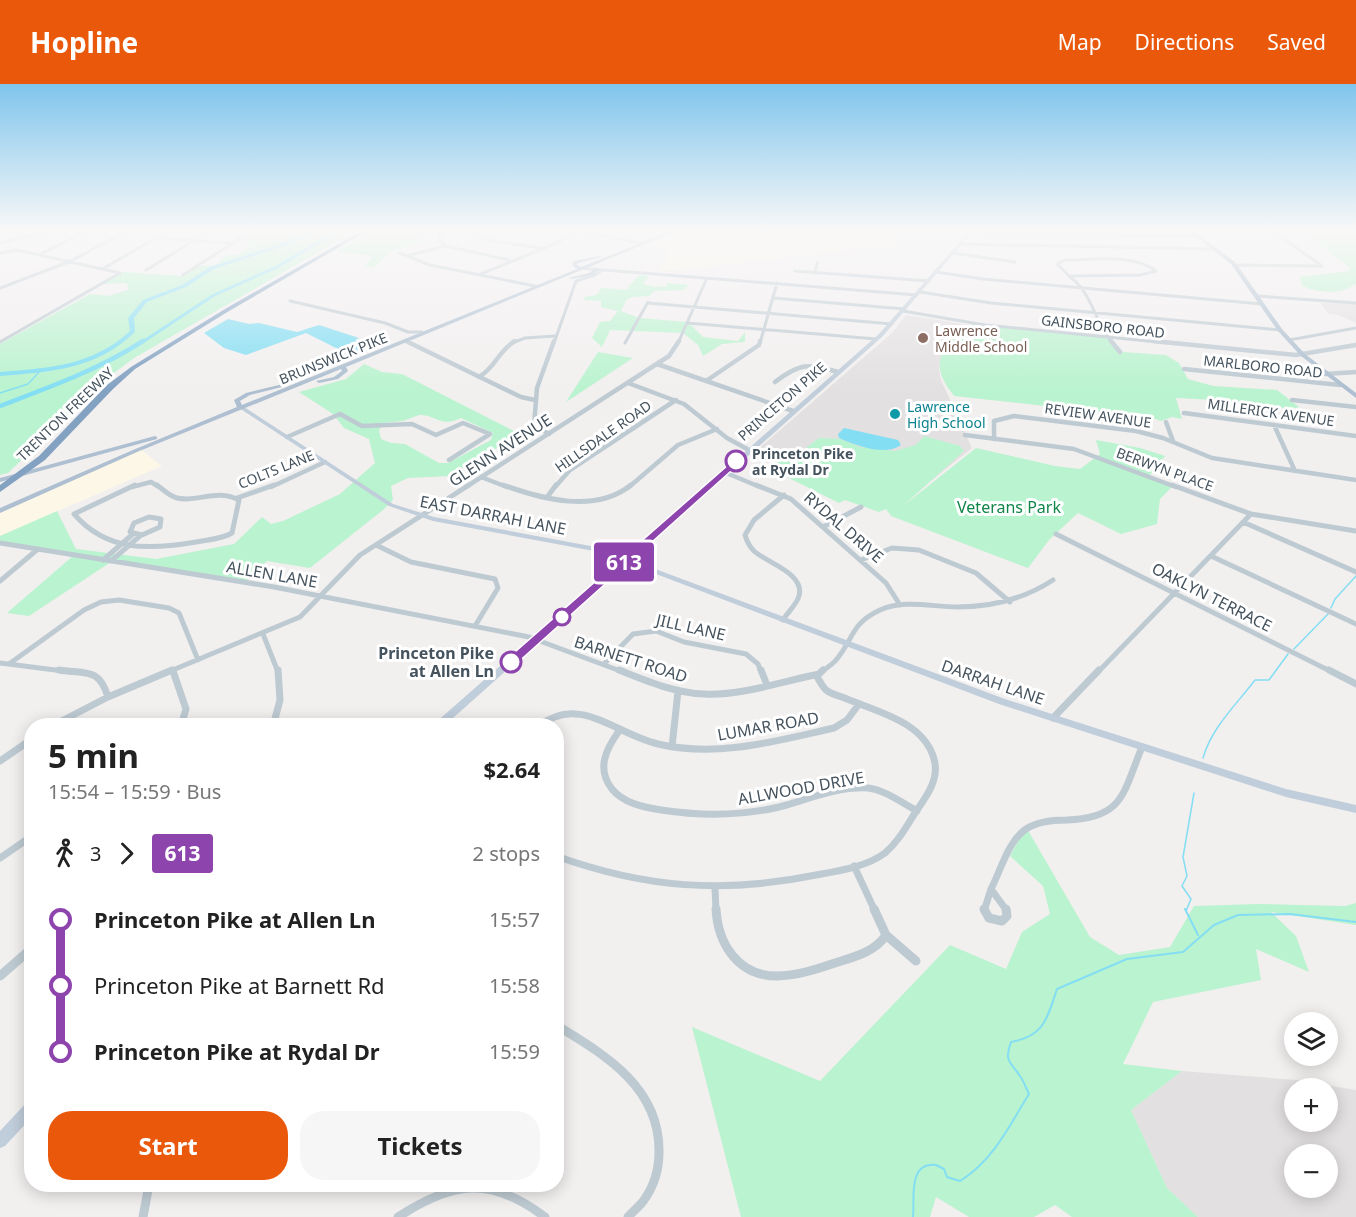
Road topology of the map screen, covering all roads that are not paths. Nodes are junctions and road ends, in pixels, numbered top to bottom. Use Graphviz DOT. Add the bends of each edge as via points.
graph roads {
  1 [pos="105,283"];
  2 [pos="271,283"];
  3 [pos="274,283"];
  4 [pos="508,283"];
  5 [pos="543,283"];
  6 [pos="547,283"];
  7 [pos="551,283"];
  8 [pos="575,283"];
  9 [pos="705,283"];
  10 [pos="764,283"];
  11 [pos="927,283"];
  12 [pos="1025,283"];
  13 [pos="1078,283"];
  14 [pos="1247,283"];
  15 [pos="777,284"];
  16 [pos="542,285"];
  17 [pos="524,288"];
  18 [pos="1081,288"];
  19 [pos="918,293"];
  20 [pos="1257,296"];
  21 [pos="773,298"];
  22 [pos="290,301"];
  23 [pos="1356,303"];
  24 [pos="1262,304"];
  25 [pos="694,307"];
  26 [pos="904,310"];
  27 [pos="769,313"];
  28 [pos="1095,313"];
  29 [pos="687,323"];
  30 [pos="892,324"];
  31 [pos="1356,328"];
  32 [pos="764,330"];
  33 [pos="1280,330"];
  34 [pos="555,336"];
  35 [pos="407,337"];
  36 [pos="1108,337"];
  37 [pos="876,339"];
  38 [pos="1289,340"];
  39 [pos="0,342"];
  40 [pos="625,343"];
  41 [pos="1356,345"];
  42 [pos="1120,352"];
  43 [pos="1303,355"];
  44 [pos="657,364"];
  45 [pos="338,366"];
  46 [pos="1184,369"];
  47 [pos="838,372"];
  48 [pos="1356,372"];
  49 [pos="1325,374"];
  50 [pos="479,377"];
  51 [pos="706,381"];
  52 [pos="775,382"];
  53 [pos="628,383"];
  54 [pos="1340,385"];
  55 [pos="1354,393"];
  56 [pos="535,400"];
  57 [pos="676,400"];
  58 [pos="1292,400"];
  59 [pos="241,407"];
  60 [pos="1356,407"];
  61 [pos="794,411"];
  62 [pos="1184,412"];
  63 [pos="1166,422"];
  64 [pos="1274,425"];
  65 [pos="717,429"];
  66 [pos="549,434"];
  67 [pos="968,436"];
  68 [pos="1356,436"];
  69 [pos="287,437"];
  70 [pos="994,439"];
  71 [pos="1173,441"];
  72 [pos="749,450"];
  73 [pos="449,460"];
  74 [pos="325,462"];
  75 [pos="1295,471"];
  76 [pos="724,472"];
  77 [pos="481,477"];
  78 [pos="1356,480"];
  79 [pos="1,485"];
  80 [pos="784,495"];
  81 [pos="548,496"];
  82 [pos="237,498"];
  83 [pos="861,507"];
  84 [pos="0,511"];
  85 [pos="1251,514"];
  86 [pos="421,516"];
  87 [pos="1243,522"];
  88 [pos="823,526"];
  89 [pos="1356,531"];
  90 [pos="133,534"];
  91 [pos="1056,534"];
  92 [pos="141,535"];
  93 [pos="0,543"];
  94 [pos="122,544"];
  95 [pos="130,545"];
  96 [pos="376,545"];
  97 [pos="38,549"];
  98 [pos="1211,556"];
  99 [pos="104,560"];
  100 [pos="627,560"];
  101 [pos="861,560"];
  102 [pos="111,561"];
  103 [pos="1356,572"];
  104 [pos="1053,580"];
  105 [pos="0,581"];
  106 [pos="1175,593"];
  107 [pos="321,597"];
  108 [pos="1010,602"];
  109 [pos="900,605"];
  110 [pos="783,620"];
  111 [pos="1356,624"];
  112 [pos="475,626"];
  113 [pos="263,634"];
  114 [pos="537,639"];
  115 [pos="845,643"];
  116 [pos="198,660"];
  117 [pos="0,663"];
  118 [pos="9,664"];
  119 [pos="604,664"];
  120 [pos="173,670"];
  121 [pos="816,675"];
  122 [pos="1356,684"];
  123 [pos="767,685"];
  124 [pos="678,691"];
  125 [pos="108,697"];
  126 [pos="859,704"];
  127 [pos="67,718"];
  128 [pos="183,718"];
  129 [pos="275,718"];
  130 [pos="447,718"];
  131 [pos="551,718"];
  132 [pos="1053,718"];
  133 [pos="619,731"];
  134 [pos="24,744"];
  135 [pos="672,747"];
  136 [pos="1142,747"];
  137 [pos="0,761"];
  138 [pos="1356,809"];
  139 [pos="917,811"];
  140 [pos="24,842"];
  141 [pos="0,858"];
  142 [pos="564,859"];
  143 [pos="854,866"];
  144 [pos="715,888"];
  145 [pos="991,889"];
  146 [pos="886,935"];
  147 [pos="24,955"];
  148 [pos="916,961"];
  149 [pos="0,976"];
  150 [pos="564,1030"];
  151 [pos="24,1116"];
  152 [pos="0,1141"];
  153 [pos="148,1192"];
  154 [pos="447,1192"];
  155 [pos="508,1192"];
  156 [pos="143,1217"];
  157 [pos="398,1217"];
  158 [pos="545,1217"];
  159 [pos="628,1217"];
  1 -- 39 [label="street"];
  2 -- 79 [label="highway, TRENTON FREEWAY" via="129,368 31,462"];
  3 -- 79 [label="highway, TRENTON FREEWAY" via="133,368 42,458"];
  4 -- 17 [label="street"];
  5 -- 17 [label="main road, BRUNSWICK PIKE"];
  6 -- 16 [label="main road, BRUNSWICK PIKE"];
  7 -- 16 [label="main road"];
  8 -- 34 [label="street"];
  9 -- 25 [label="street, GLENN AVENUE"];
  10 -- 15 [label="street"];
  11 -- 19 [label="main road, PRINCETON PIKE"];
  12 -- 18 [label="street"];
  13 -- 18 [label="street"];
  14 -- 20 [label="main road"];
  15 -- 19 [label="street"];
  15 -- 21 [label="street"];
  16 -- 35 [label="main road, BRUNSWICK PIKE"];
  17 -- 35 [label="main road, BRUNSWICK PIKE"];
  18 -- 24 [label="street"];
  18 -- 28 [label="street"];
  19 -- 26 [label="main road, PRINCETON PIKE"];
  19 -- 28 [label="street"];
  20 -- 23 [label="street"];
  20 -- 24 [label="main road"];
  21 -- 26 [label="street, GAINSBORO ROAD"];
  21 -- 27 [label="street"];
  22 -- 35 [label="street" via="385,323"];
  24 -- 33 [label="main road"];
  25 -- 27 [label="street"];
  25 -- 29 [label="street, GLENN AVENUE"];
  25 -- 40 [label="street" via="649,301"];
  26 -- 30 [label="main road, PRINCETON PIKE"];
  26 -- 36 [label="street, GAINSBORO ROAD" via="968,323"];
  27 -- 30 [label="street"];
  27 -- 32 [label="street"];
  28 -- 33 [label="street"];
  28 -- 36 [label="street"];
  29 -- 32 [label="street"];
  29 -- 44 [label="street, GLENN AVENUE" via="675,349"];
  30 -- 37 [label="main road, PRINCETON PIKE"];
  31 -- 38 [label="street"];
  32 -- 37 [label="street"];
  32 -- 51 [label="street" via="757,347"];
  33 -- 38 [label="main road"];
  34 -- 50 [label="street" via="512,343 491,370"];
  34 -- 56 [label="street"];
  35 -- 45 [label="main road, BRUNSWICK PIKE"];
  35 -- 50 [label="street"];
  36 -- 42 [label="street"];
  36 -- 43 [label="street, GAINSBORO ROAD"];
  37 -- 47 [label="main road, PRINCETON PIKE"];
  38 -- 43 [label="main road"];
  41 -- 43 [label="street, GAINSBORO ROAD"];
  43 -- 49 [label="main road"];
  44 -- 51 [label="street"];
  44 -- 53 [label="street, GLENN AVENUE"];
  45 -- 59 [label="main road, BRUNSWICK PIKE"];
  45 -- 59 [label="main road, BRUNSWICK PIKE" via="244,395 237,400"];
  46 -- 54 [label="street, MARLBORO ROAD"];
  47 -- 52 [label="street" via="801,365"];
  47 -- 61 [label="main road, PRINCETON PIKE"];
  48 -- 49 [label="street"];
  49 -- 54 [label="main road"];
  50 -- 56 [label="street"];
  51 -- 61 [label="street"];
  53 -- 57 [label="street"];
  53 -- 66 [label="street, GLENN AVENUE"];
  54 -- 55 [label="main road"];
  56 -- 66 [label="street" via="534,425"];
  57 -- 65 [label="street"];
  57 -- 81 [label="street, HILLSDALE ROAD" via="570,470"];
  58 -- 60 [label="street"];
  59 -- 69 [label="main road, EAST DARRAH LANE"];
  59 -- 79 [label="main road, BRUNSWICK PIKE"];
  59 -- 84 [label="main road, BRUNSWICK PIKE"];
  61 -- 72 [label="main road, PRINCETON PIKE"];
  62 -- 64 [label="street, MILLERICK AVENUE"];
  63 -- 71 [label="street"];
  64 -- 68 [label="street, MILLERICK AVENUE"];
  64 -- 75 [label="street"];
  65 -- 72 [label="street"];
  65 -- 81 [label="street" via="684,441 608,499 582,502"];
  66 -- 77 [label="street, GLENN AVENUE"];
  67 -- 70 [label="street, BERWYN PLACE"];
  69 -- 73 [label="street" via="340,414 362,426 412,424 436,435 463,423 489,434"];
  69 -- 74 [label="main road, EAST DARRAH LANE"];
  70 -- 71 [label="street, REVIEW AVENUE" via="994,422 1014,416 1136,430"];
  70 -- 85 [label="street, BERWYN PLACE" via="1077,449"];
  71 -- 75 [label="street, REVIEW AVENUE" via="1212,458"];
  72 -- 76 [label="main road, PRINCETON PIKE"];
  74 -- 82 [label="street, COLTS LANE"];
  74 -- 86 [label="main road, EAST DARRAH LANE" via="391,505"];
  75 -- 78 [label="street, REVIEW AVENUE"];
  76 -- 80 [label="street, RYDAL DRIVE"];
  76 -- 100 [label="main road, PRINCETON PIKE"];
  77 -- 81 [label="street" via="511,490"];
  77 -- 86 [label="street, GLENN AVENUE"];
  80 -- 88 [label="street, RYDAL DRIVE"];
  80 -- 110 [label="street" via="754,520 745,535 753,551 797,583 799,596"];
  82 -- 94 [label="street" via="227,494 180,500 151,482 135,485 74,514 102,539"];
  82 -- 95 [label="street" via="234,527 227,536 155,548"];
  83 -- 88 [label="street"];
  85 -- 87 [label="street"];
  85 -- 89 [label="street, BERWYN PLACE"];
  86 -- 96 [label="street, GLENN AVENUE"];
  86 -- 100 [label="main road, EAST DARRAH LANE" via="574,543"];
  87 -- 98 [label="street"];
  87 -- 103 [label="street"];
  88 -- 101 [label="street, RYDAL DRIVE"];
  90 -- 92 [label="street"];
  90 -- 92 [label="street" via="130,530 138,521 149,517 161,519 157,530"];
  90 -- 94 [label="street"];
  91 -- 106 [label="street, OAKLYN TERRACE"];
  92 -- 95 [label="street"];
  93 -- 97 [label="street, ALLEN LANE"];
  94 -- 95 [label="street"];
  94 -- 99 [label="street"];
  95 -- 102 [label="street"];
  96 -- 107 [label="street, GLENN AVENUE" via="352,561"];
  96 -- 112 [label="street" via="411,562 495,579 498,588"];
  97 -- 99 [label="street, ALLEN LANE"];
  97 -- 105 [label="street"];
  98 -- 106 [label="street"];
  98 -- 111 [label="street"];
  99 -- 102 [label="street, ALLEN LANE"];
  100 -- 110 [label="main road, DARRAH LANE"];
  100 -- 114 [label="main road, PRINCETON PIKE"];
  101 -- 108 [label="street" via="892,548 919,550 976,573"];
  101 -- 109 [label="street, RYDAL DRIVE" via="886,583"];
  102 -- 107 [label="street, ALLEN LANE"];
  104 -- 108 [label="street"];
  106 -- 122 [label="street, OAKLYN TERRACE"];
  106 -- 132 [label="street"];
  107 -- 112 [label="street, ALLEN LANE"];
  107 -- 113 [label="street, GLENN AVENUE" via="300,617"];
  108 -- 109 [label="street" via="972,607"];
  109 -- 115 [label="street" via="867,616"];
  110 -- 115 [label="main road, DARRAH LANE"];
  112 -- 114 [label="street, ALLEN LANE"];
  113 -- 116 [label="street, GLENN AVENUE"];
  113 -- 129 [label="street" via="281,680"];
  114 -- 119 [label="street, BARNETT ROAD"];
  114 -- 130 [label="main road, PRINCETON PIKE"];
  115 -- 121 [label="street" via="831,666"];
  115 -- 132 [label="main road, DARRAH LANE"];
  116 -- 118 [label="street" via="179,613 114,600 87,608"];
  116 -- 120 [label="street, GLENN AVENUE"];
  117 -- 118 [label="street"];
  118 -- 125 [label="street" via="96,675 103,681"];
  119 -- 123 [label="street, JILL LANE" via="633,634 656,631 684,642 746,654 758,664"];
  119 -- 124 [label="street, BARNETT ROAD"];
  120 -- 125 [label="street, GLENN AVENUE"];
  120 -- 128 [label="street" via="186,709"];
  121 -- 123 [label="street, BARNETT ROAD"];
  121 -- 126 [label="street" via="828,691"];
  123 -- 124 [label="street, BARNETT ROAD" via="715,694"];
  124 -- 135 [label="street"];
  125 -- 127 [label="street, GLENN AVENUE"];
  126 -- 135 [label="street, LUMAR ROAD" via="847,720 834,728 742,748"];
  126 -- 139 [label="street" via="908,725 932,752 935,777"];
  131 -- 133 [label="street, LUMAR ROAD" via="575,712"];
  132 -- 136 [label="main road, DARRAH LANE"];
  133 -- 135 [label="street, LUMAR ROAD"];
  133 -- 139 [label="street, ALLWOOD DRIVE" via="604,753 603,773 613,790 635,804 680,813 726,814 766,810 867,788 881,791"];
  134 -- 137 [label="street"];
  136 -- 138 [label="main road, DARRAH LANE" via="1286,793"];
  136 -- 145 [label="street" via="1114,808 1099,816 1042,822 1026,829"];
  139 -- 143 [label="street" via="891,848 872,861"];
  140 -- 141 [label="street"];
  142 -- 144 [label="street" via="643,882"];
  143 -- 144 [label="street" via="776,883"];
  143 -- 146 [label="street"];
  144 -- 146 [label="street" via="717,927 724,946 737,962 756,972 784,976 822,966 872,949"];
  146 -- 148 [label="street"];
  147 -- 149 [label="street"];
  150 -- 159 [label="street" via="631,1080 652,1108 659,1138 656,1172 644,1200"];
  151 -- 152 [label="main road"];
  153 -- 156 [label="street"];
  154 -- 157 [label="street"];
  155 -- 158 [label="street"];
}
